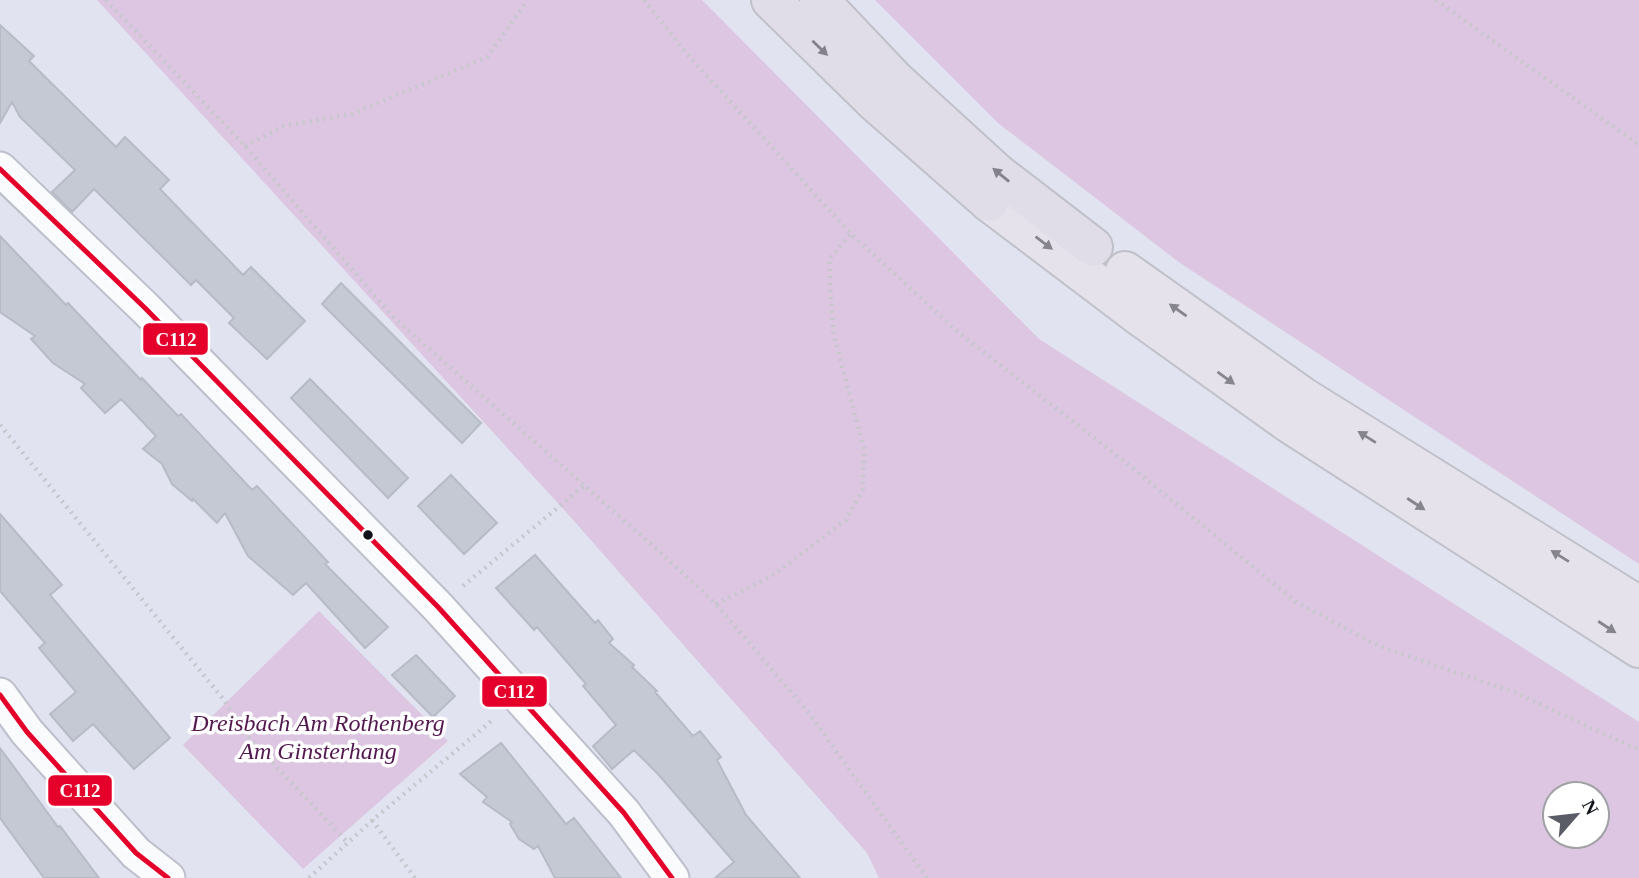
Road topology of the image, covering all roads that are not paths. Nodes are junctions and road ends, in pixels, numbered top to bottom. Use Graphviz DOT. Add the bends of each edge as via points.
graph roads {
  1 [pos="771,0"];
  2 [pos="819,0"];
  3 [pos="0,169"];
  4 [pos="1639,606"];
  5 [pos="1639,648"];
  6 [pos="0,695"];
  7 [pos="168,878"];
  8 [pos="672,878"];
  1 -- 5 [label="highway, one-way" via="989,202 1142,317 1289,423"];
  4 -- 2 [label="highway, one-way" via="1303,397 1152,292 988,164 895,80"];
  3 -- 8 [label="street" via="145,308 438,607 624,813"];
  6 -- 7 [label="street" via="27,732 136,853"];
}
